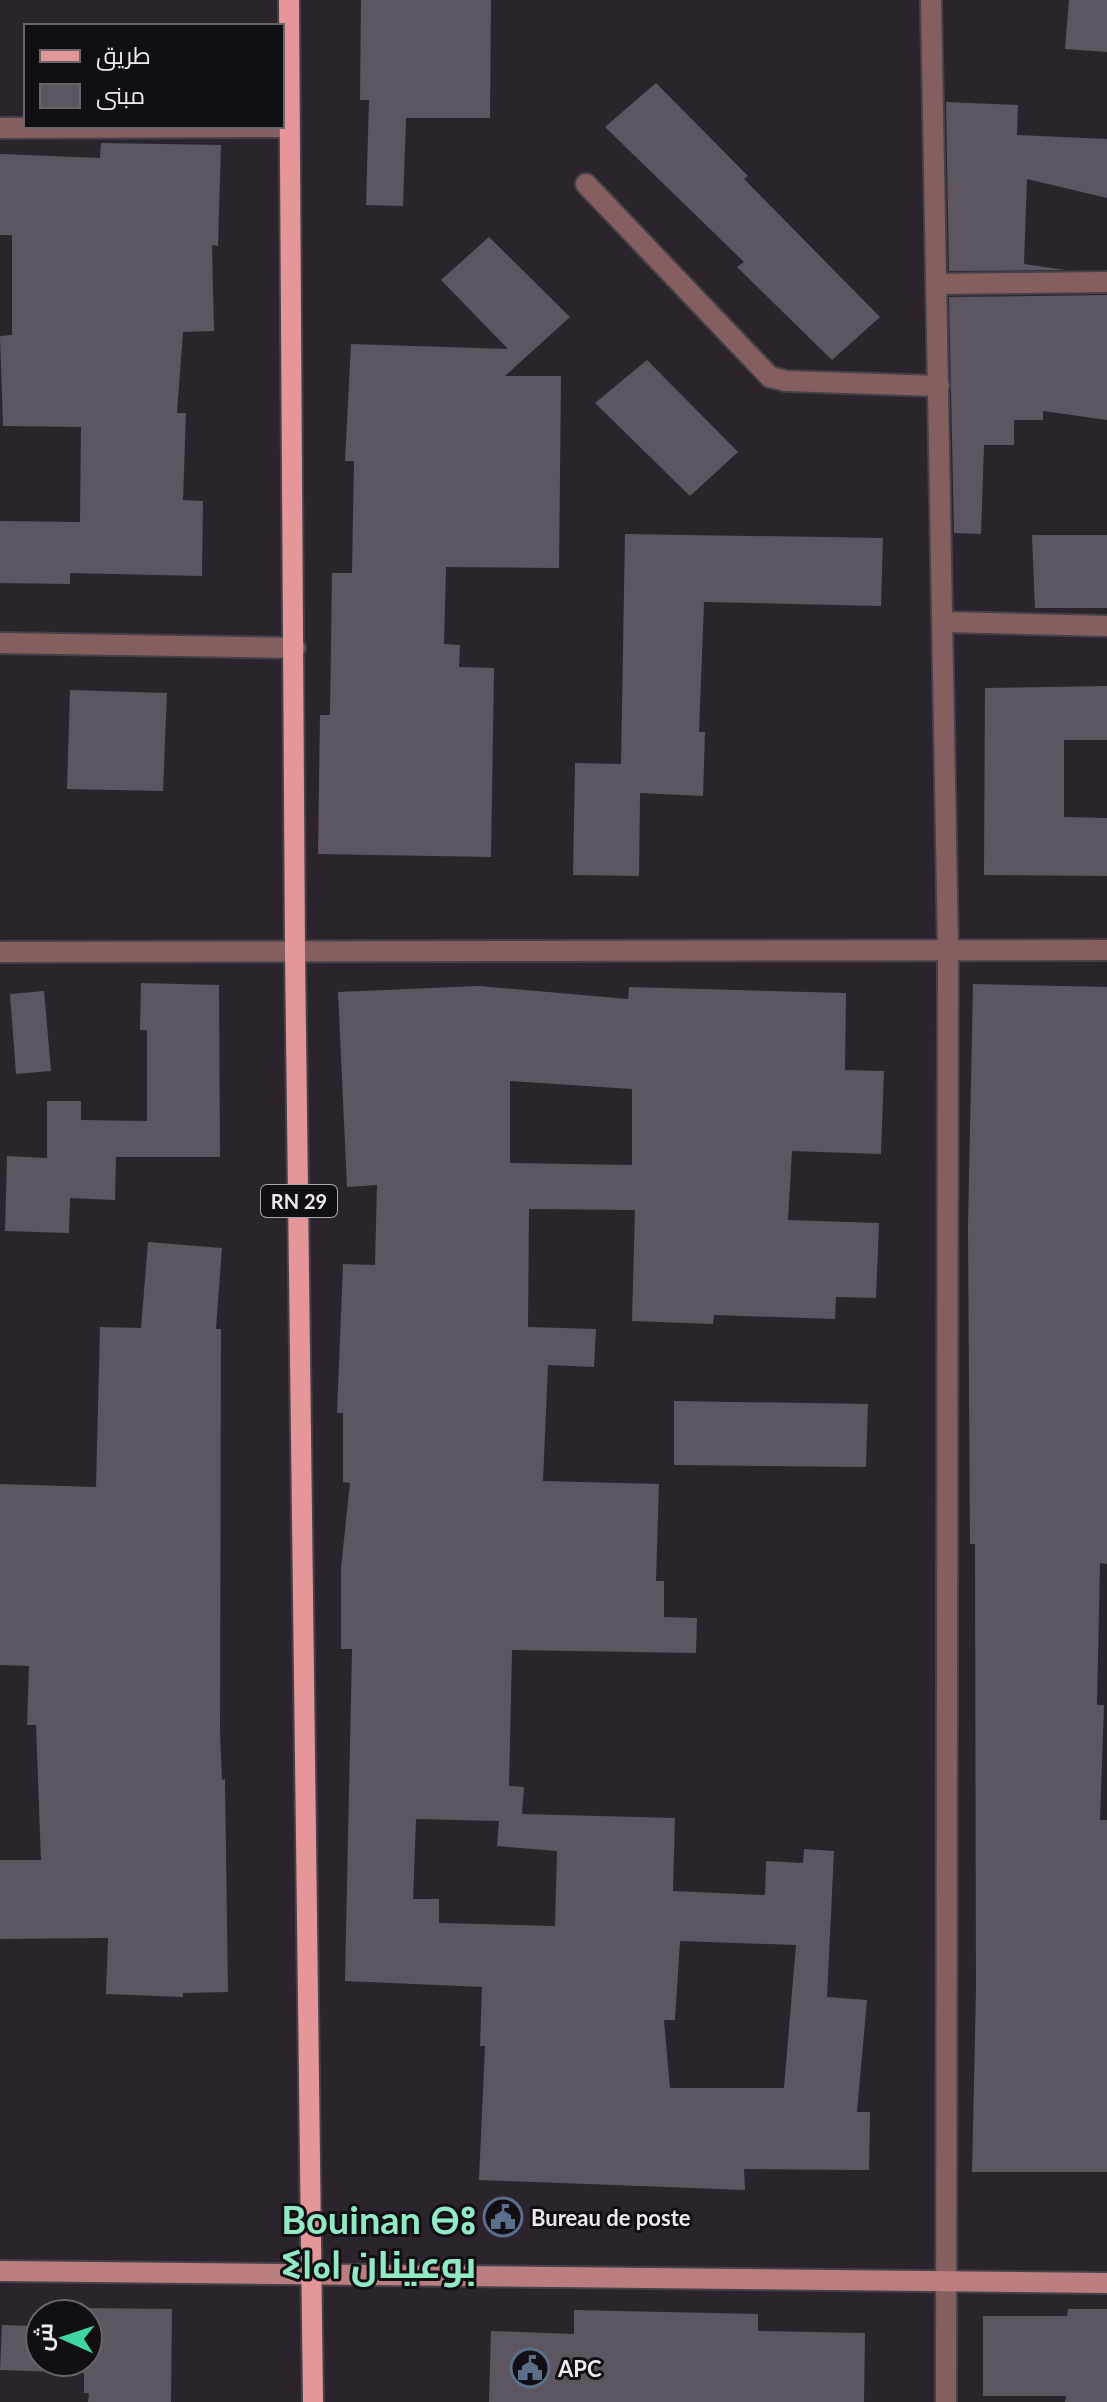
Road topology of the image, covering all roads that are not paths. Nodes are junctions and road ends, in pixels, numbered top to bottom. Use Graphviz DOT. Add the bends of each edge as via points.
graph roads {
  1 [pos="289,0"];
  2 [pos="931,0"];
  3 [pos="284,127"];
  4 [pos="289,127"];
  5 [pos="0,128"];
  6 [pos="24,128"];
  7 [pos="586,184"];
  8 [pos="1107,282"];
  9 [pos="937,284"];
  10 [pos="939,386"];
  11 [pos="944,622"];
  12 [pos="1107,626"];
  13 [pos="0,643"];
  14 [pos="295,648"];
  15 [pos="948,950"];
  16 [pos="1107,950"];
  17 [pos="0,952"];
  18 [pos="295,952"];
  19 [pos="0,2271"];
  20 [pos="313,2273"];
  21 [pos="945,2282"];
  22 [pos="1107,2283"];
  23 [pos="313,2402"];
  24 [pos="946,2402"];
  1 -- 4 [label="main road, RN 29"];
  2 -- 9 [label="street"];
  3 -- 4 [label="street"];
  4 -- 14 [label="main road, RN 29"];
  5 -- 6 [label="street"];
  7 -- 10 [label="street" via="770,377"];
  8 -- 9 [label="street"];
  9 -- 10 [label="street"];
  10 -- 11 [label="street"];
  11 -- 12 [label="street"];
  11 -- 15 [label="street"];
  13 -- 14 [label="street"];
  14 -- 18 [label="main road, RN 29"];
  15 -- 16 [label="street"];
  15 -- 18 [label="street"];
  15 -- 21 [label="street"];
  17 -- 18 [label="street"];
  18 -- 20 [label="main road, RN 29"];
  19 -- 20 [label="street"];
  20 -- 21 [label="street"];
  20 -- 23 [label="main road, RN 29"];
  21 -- 22 [label="street"];
  21 -- 24 [label="street"];
}
